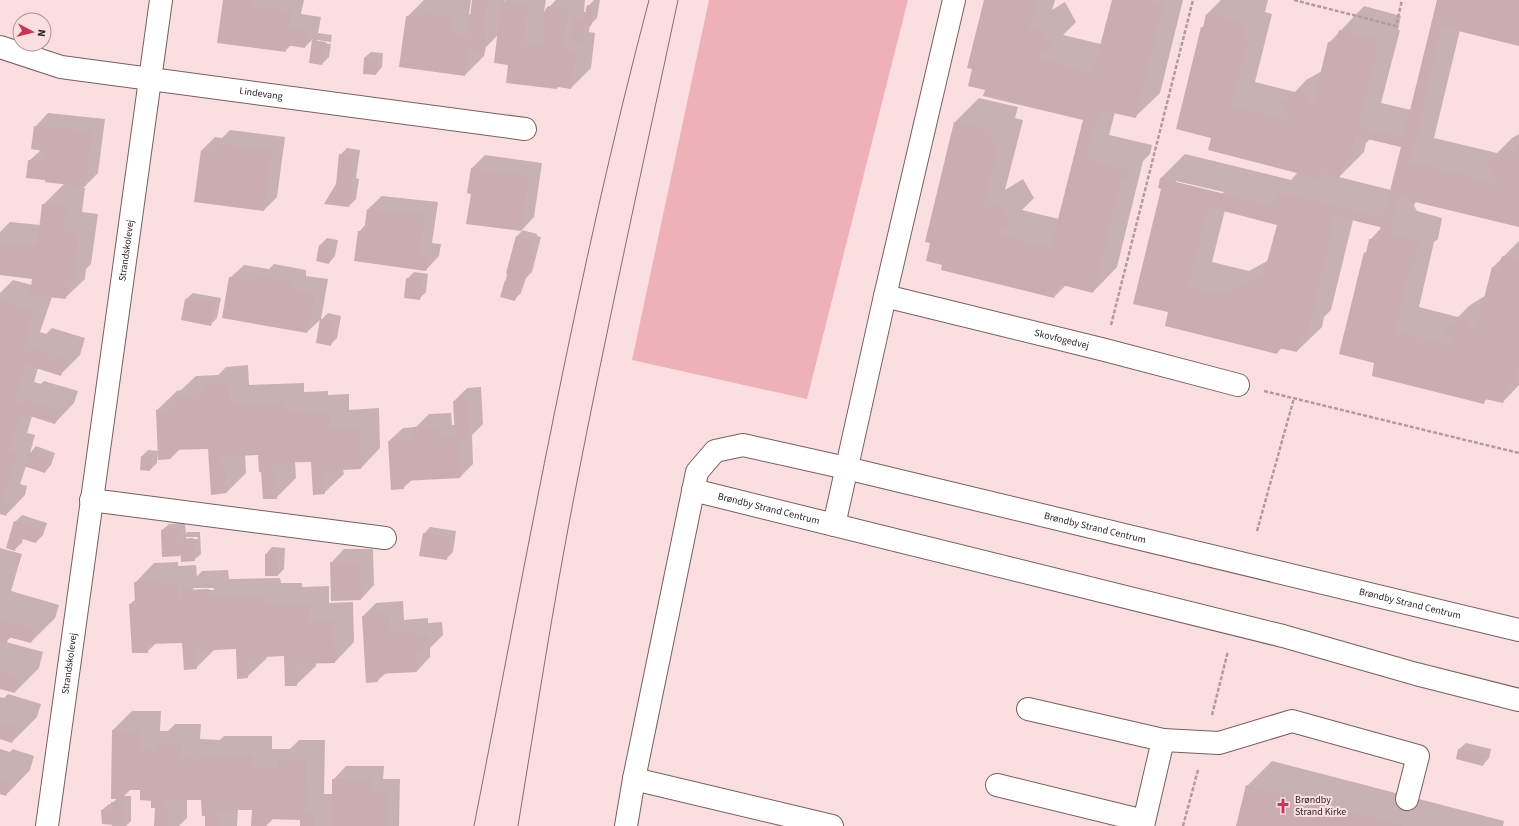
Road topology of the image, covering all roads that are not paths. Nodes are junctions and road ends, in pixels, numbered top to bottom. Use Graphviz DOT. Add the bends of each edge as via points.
graph roads {
  1 [pos="161,0"];
  2 [pos="954,0"];
  3 [pos="0,46"];
  4 [pos="151,79"];
  5 [pos="525,129"];
  6 [pos="885,296"];
  7 [pos="1238,386"];
  8 [pos="846,468"];
  9 [pos="693,490"];
  10 [pos="91,500"];
  11 [pos="834,525"];
  12 [pos="385,538"];
  13 [pos="1519,630"];
  14 [pos="1519,700"];
  15 [pos="1028,709"];
  16 [pos="1163,740"];
  17 [pos="634,779"];
  18 [pos="997,785"];
  19 [pos="1407,799"];
  20 [pos="1143,823"];
  21 [pos="47,826"];
  22 [pos="626,826"];
  23 [pos="832,826"];
  1 -- 4 [label="street, Strandskolevej"];
  2 -- 6 [label="street"];
  3 -- 4 [label="street, Lindevang" via="61,67"];
  4 -- 5 [label="street, Lindevang"];
  4 -- 10 [label="street, Strandskolevej"];
  6 -- 7 [label="street, Skovfogedvej"];
  6 -- 8 [label="street"];
  8 -- 9 [label="street, Brøndby Strand Centrum" via="743,445 715,451 697,472"];
  8 -- 11 [label="street"];
  8 -- 13 [label="street, Brøndby Strand Centrum"];
  9 -- 11 [label="street, Brøndby Strand Centrum"];
  9 -- 17 [label="street, Brøndby Strand Centrum"];
  10 -- 12 [label="street"];
  10 -- 21 [label="street, Strandskolevej"];
  11 -- 14 [label="street, Brøndby Strand Centrum" via="1275,634"];
  15 -- 16 [label="street"];
  16 -- 19 [label="street" via="1219,743 1292,721 1418,756"];
  16 -- 20 [label="street"];
  17 -- 22 [label="street, Brøndby Strand Centrum"];
  17 -- 23 [label="street"];
  18 -- 20 [label="street"];
}
